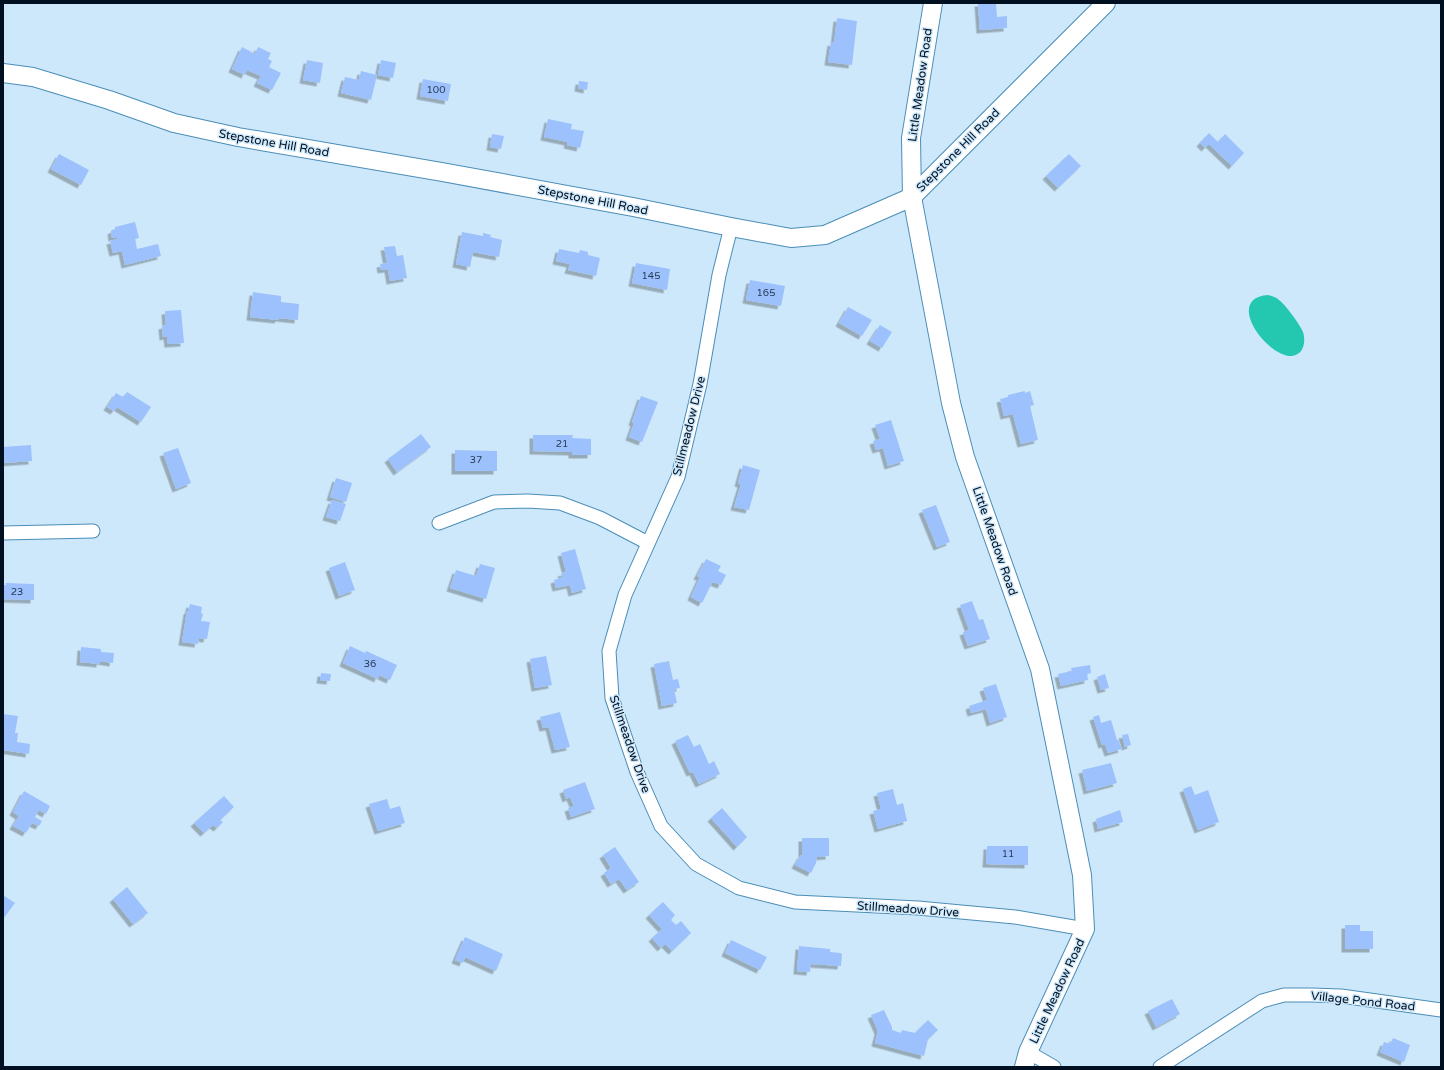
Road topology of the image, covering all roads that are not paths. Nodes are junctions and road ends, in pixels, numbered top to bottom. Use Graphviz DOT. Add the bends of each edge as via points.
graph roads {
  1 [pos="932,3"];
  2 [pos="1106,3"];
  3 [pos="3,73"];
  4 [pos="912,197"];
  5 [pos="731,228"];
  6 [pos="439,523"];
  7 [pos="93,532"];
  8 [pos="3,533"];
  9 [pos="648,543"];
  10 [pos="1085,929"];
  11 [pos="1441,1010"];
  12 [pos="1026,1060"];
  13 [pos="1054,1067"];
  14 [pos="1160,1067"];
  1 -- 4 [label="street, Little Meadow Road" via="911,138"];
  2 -- 4 [label="street, Stepstone Hill Road"];
  3 -- 5 [label="street, Stepstone Hill Road" via="33,77 174,123 238,138 619,204"];
  4 -- 5 [label="street, Stepstone Hill Road" via="825,236 791,238"];
  4 -- 10 [label="street, Little Meadow Road" via="951,404 963,449 1040,670 1082,875"];
  5 -- 9 [label="street, Stillmeadow Drive" via="700,384 678,477"];
  6 -- 9 [label="street" via="494,502 560,502 600,518"];
  7 -- 8 [label="street"];
  9 -- 10 [label="street, Stillmeadow Drive" via="624,595 609,651 612,698 637,772 661,826 696,864 739,888 795,902 918,908 1015,917"];
  10 -- 12 [label="street, Little Meadow Road"];
  11 -- 14 [label="street, Village Pond Road" via="1341,996 1284,995 1262,1002"];
  12 -- 13 [label="street"];
}
